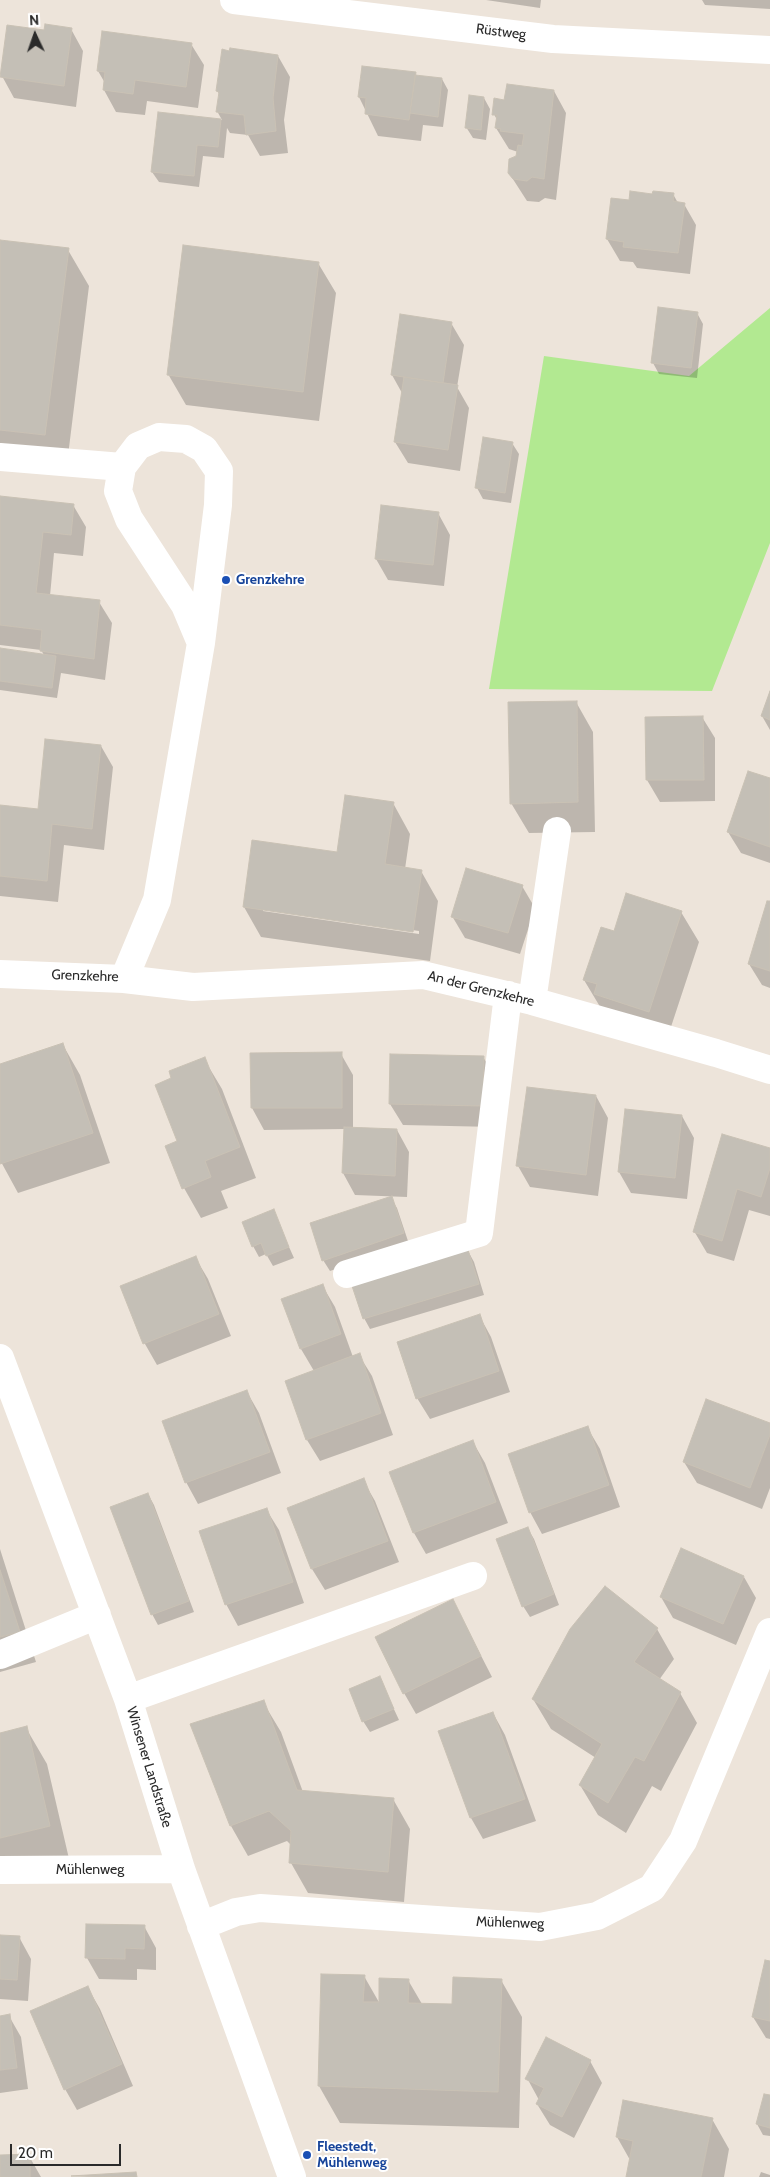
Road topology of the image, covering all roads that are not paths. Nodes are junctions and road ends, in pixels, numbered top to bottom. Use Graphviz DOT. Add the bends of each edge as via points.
graph roads {
  1 [pos="234,0"];
  2 [pos="770,50"];
  3 [pos="0,457"];
  4 [pos="122,467"];
  5 [pos="201,643"];
  6 [pos="557,831"];
  7 [pos="0,974"];
  8 [pos="124,979"];
  9 [pos="520,998"];
  10 [pos="770,1070"];
  11 [pos="347,1274"];
  12 [pos="0,1358"];
  13 [pos="473,1576"];
  14 [pos="97,1615"];
  15 [pos="770,1632"];
  16 [pos="0,1655"];
  17 [pos="764,1664"];
  18 [pos="128,1699"];
  19 [pos="181,1869"];
  20 [pos="0,1870"];
  21 [pos="201,1926"];
  22 [pos="292,2177"];
  1 -- 2 [label="street, Rüstweg" via="553,38"];
  3 -- 4 [label="street"];
  4 -- 5 [label="street, Grenzkehre" via="118,492 129,519 185,605"];
  4 -- 5 [label="street, Grenzkehre" via="138,446 159,437 186,438 204,449 219,471 218,505"];
  5 -- 8 [label="street, Grenzkehre" via="157,900"];
  6 -- 9 [label="street"];
  7 -- 8 [label="street, Grenzkehre"];
  8 -- 9 [label="street, An der Grenzkehre" via="193,988 424,975"];
  9 -- 10 [label="street, An der Grenzkehre"];
  9 -- 11 [label="street" via="479,1233"];
  12 -- 14 [label="street, Winsener Landstraße"];
  13 -- 18 [label="street"];
  14 -- 16 [label="street"];
  14 -- 18 [label="street, Winsener Landstraße"];
  15 -- 17 [label="street, Mühlenweg"];
  17 -- 21 [label="street, Mühlenweg" via="683,1841 652,1888 598,1916 540,1926 260,1908 236,1912"];
  18 -- 19 [label="street, Winsener Landstraße"];
  19 -- 20 [label="street, Mühlenweg"];
  19 -- 21 [label="street, Winsener Landstraße"];
  21 -- 22 [label="street, Winsener Landstraße"];
}
